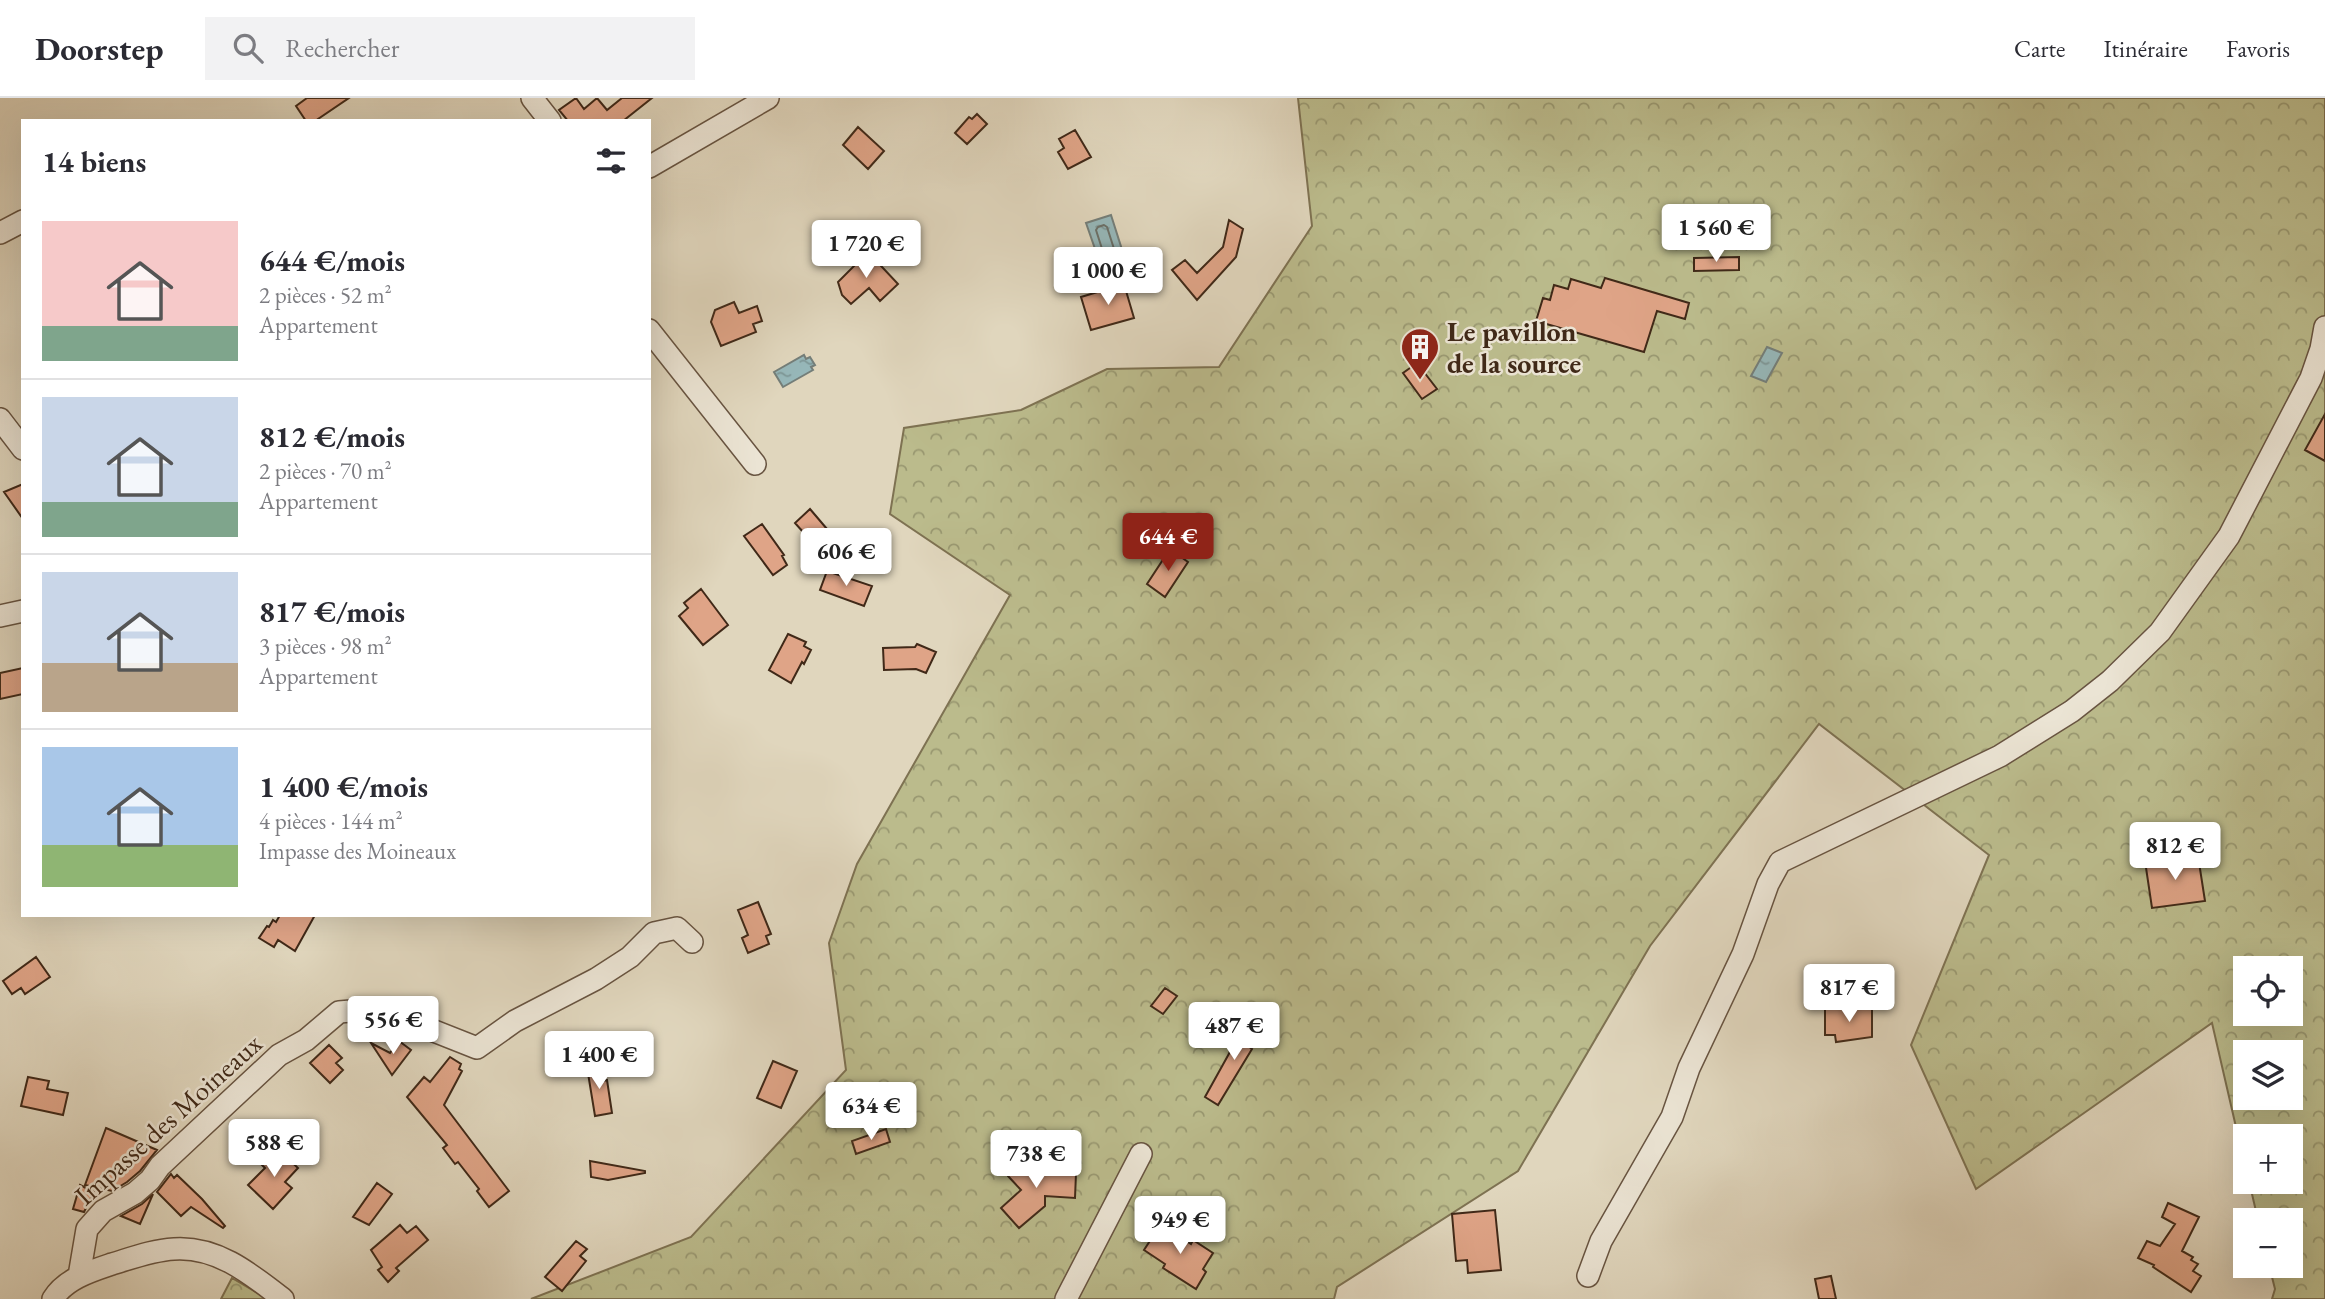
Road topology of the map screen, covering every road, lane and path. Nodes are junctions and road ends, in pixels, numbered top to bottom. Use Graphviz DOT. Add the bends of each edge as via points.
graph roads {
  1 [pos="531,98"];
  2 [pos="768,98"];
  3 [pos="548,119"];
  4 [pos="651,166"];
  5 [pos="21,222"];
  6 [pos="0,233"];
  7 [pos="2325,327"];
  8 [pos="651,333"];
  9 [pos="0,419"];
  10 [pos="21,446"];
  11 [pos="755,464"];
  12 [pos="21,611"];
  13 [pos="0,616"];
  14 [pos="692,942"];
  15 [pos="1141,1154"];
  16 [pos="79,1276"];
  17 [pos="1588,1276"];
  18 [pos="53,1299"];
  19 [pos="283,1299"];
  20 [pos="1066,1299"];
  1 -- 3 [label="street"];
  2 -- 4 [label="street"];
  5 -- 6 [label="street"];
  7 -- 17 [label="street" via="2311,378 2229,536 2150,642 2072,711 2000,756 1780,862 1672,1117 1601,1241"];
  8 -- 11 [label="street"];
  9 -- 10 [label="street"];
  12 -- 13 [label="street"];
  14 -- 16 [label="street, Impasse des Moineaux" via="677,928 654,933 630,957 515,1021 477,1048 424,1027 392,1027 351,1011 339,1012 306,1040 279,1055 150,1180 103,1211 88,1229"];
  15 -- 20 [label="street"];
  16 -- 18 [label="street"];
  16 -- 19 [label="street" via="155,1251 192,1249 237,1265"];
}
